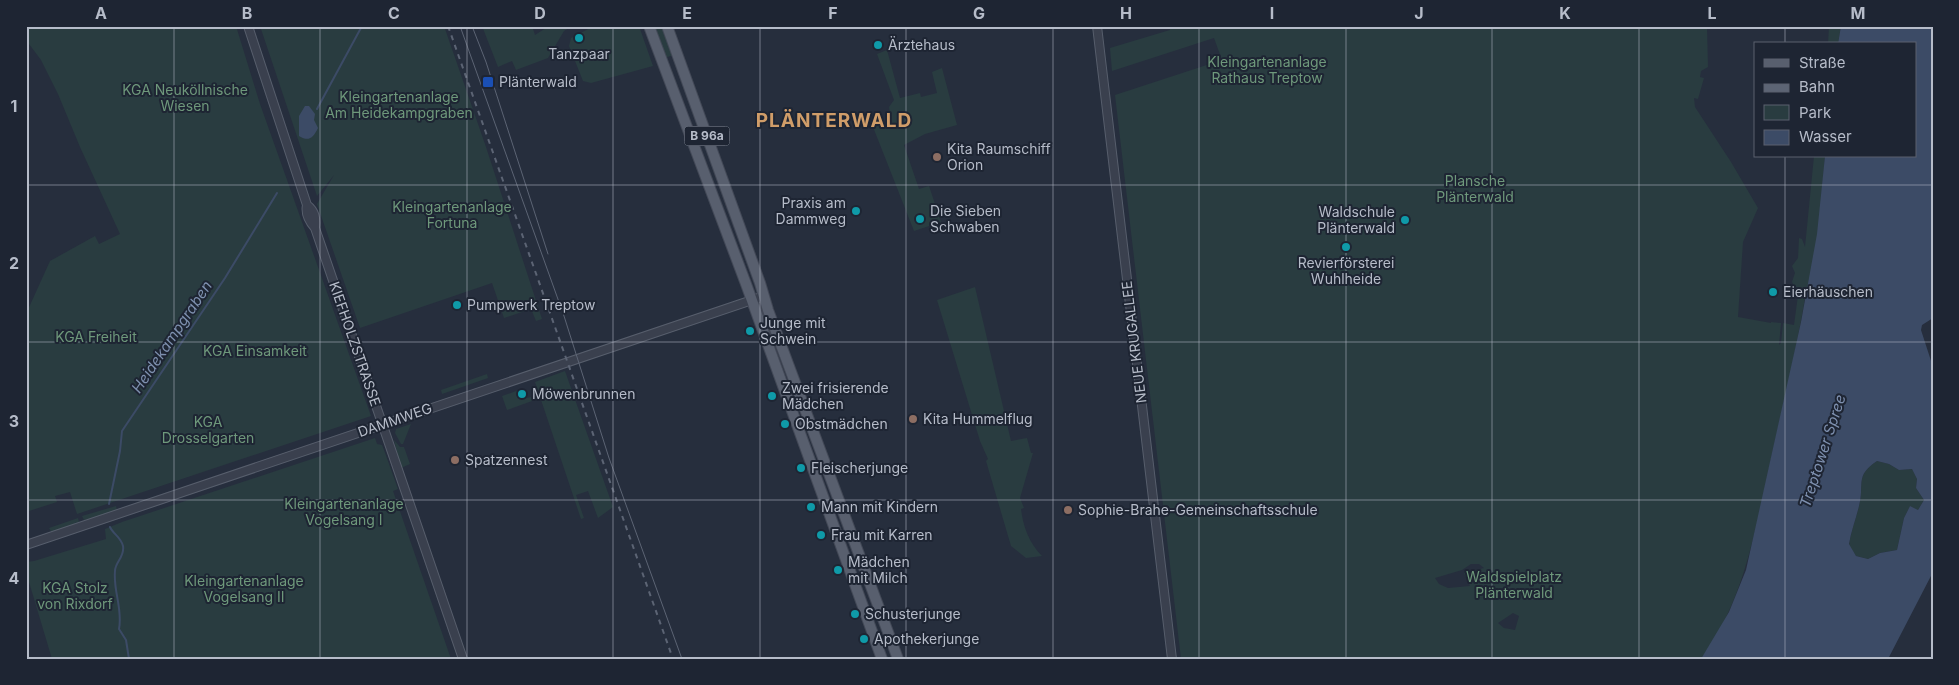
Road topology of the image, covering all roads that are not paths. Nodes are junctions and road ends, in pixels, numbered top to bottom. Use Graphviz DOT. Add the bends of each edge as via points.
graph roads {
  1 [pos="248,26"];
  2 [pos="649,26"];
  3 [pos="667,26"];
  4 [pos="1097,26"];
  5 [pos="764,296"];
  6 [pos="751,300"];
  7 [pos="383,424"];
  8 [pos="26,545"];
  9 [pos="464,659"];
  10 [pos="882,659"];
  11 [pos="898,659"];
  12 [pos="1172,659"];
  1 -- 7 [label="street, KIEFHOLZSTRASSE" via="307,204 306,211 315,228"];
  2 -- 6 [label="main road, B 96a"];
  3 -- 5 [label="main road, B 96a"];
  4 -- 12 [label="street, NEUE KRUGALLEE"];
  5 -- 6 [label="street, DAMMWEG"];
  5 -- 11 [label="main road, B 96a"];
  6 -- 7 [label="street, DAMMWEG"];
  6 -- 10 [label="main road, B 96a"];
  7 -- 8 [label="street, DAMMWEG"];
  7 -- 9 [label="street, KIEFHOLZSTRASSE"];
}
